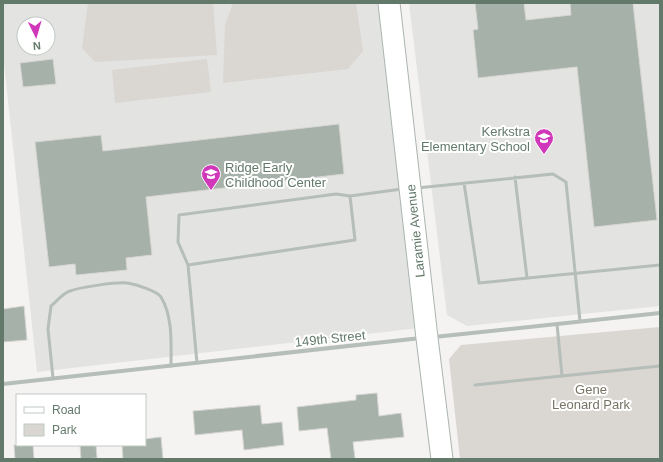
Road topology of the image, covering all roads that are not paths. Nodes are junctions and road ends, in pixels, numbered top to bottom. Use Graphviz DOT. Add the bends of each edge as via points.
graph roads {
  1 [pos="389,3"];
  2 [pos="515,178"];
  3 [pos="464,183"];
  4 [pos="410,188"];
  5 [pos="350,196"];
  6 [pos="188,264"];
  7 [pos="660,265"];
  8 [pos="576,273"];
  9 [pos="527,278"];
  10 [pos="660,313"];
  11 [pos="580,321"];
  12 [pos="557,324"];
  13 [pos="427,338"];
  14 [pos="197,363"];
  15 [pos="171,366"];
  16 [pos="660,366"];
  17 [pos="562,376"];
  18 [pos="52,378"];
  19 [pos="3,384"];
  20 [pos="475,384"];
  21 [pos="442,459"];
  1 -- 4 [label="street, Laramie Avenue"];
  2 -- 3 [label="lane"];
  2 -- 8 [label="lane" via="553,174 566,182"];
  2 -- 9 [label="lane"];
  3 -- 4 [label="lane"];
  3 -- 9 [label="lane" via="478,284"];
  4 -- 5 [label="lane"];
  4 -- 13 [label="street, Laramie Avenue"];
  5 -- 6 [label="lane" via="355,240"];
  5 -- 6 [label="lane" via="336,194 179,215 178,242"];
  6 -- 14 [label="lane"];
  7 -- 8 [label="lane"];
  8 -- 9 [label="lane"];
  8 -- 11 [label="lane"];
  10 -- 11 [label="street, 149th Street"];
  11 -- 12 [label="street, 149th Street"];
  12 -- 13 [label="street, 149th Street"];
  12 -- 17 [label="lane"];
  13 -- 14 [label="street, 149th Street"];
  13 -- 21 [label="street, Laramie Avenue"];
  14 -- 15 [label="street, 149th Street"];
  15 -- 18 [label="street, 149th Street"];
  15 -- 18 [label="lane" via="171,336 167,309 160,295 128,283 101,285 69,291 51,306 48,329"];
  16 -- 17 [label="lane"];
  17 -- 20 [label="lane"];
  18 -- 19 [label="street, 149th Street"];
}
